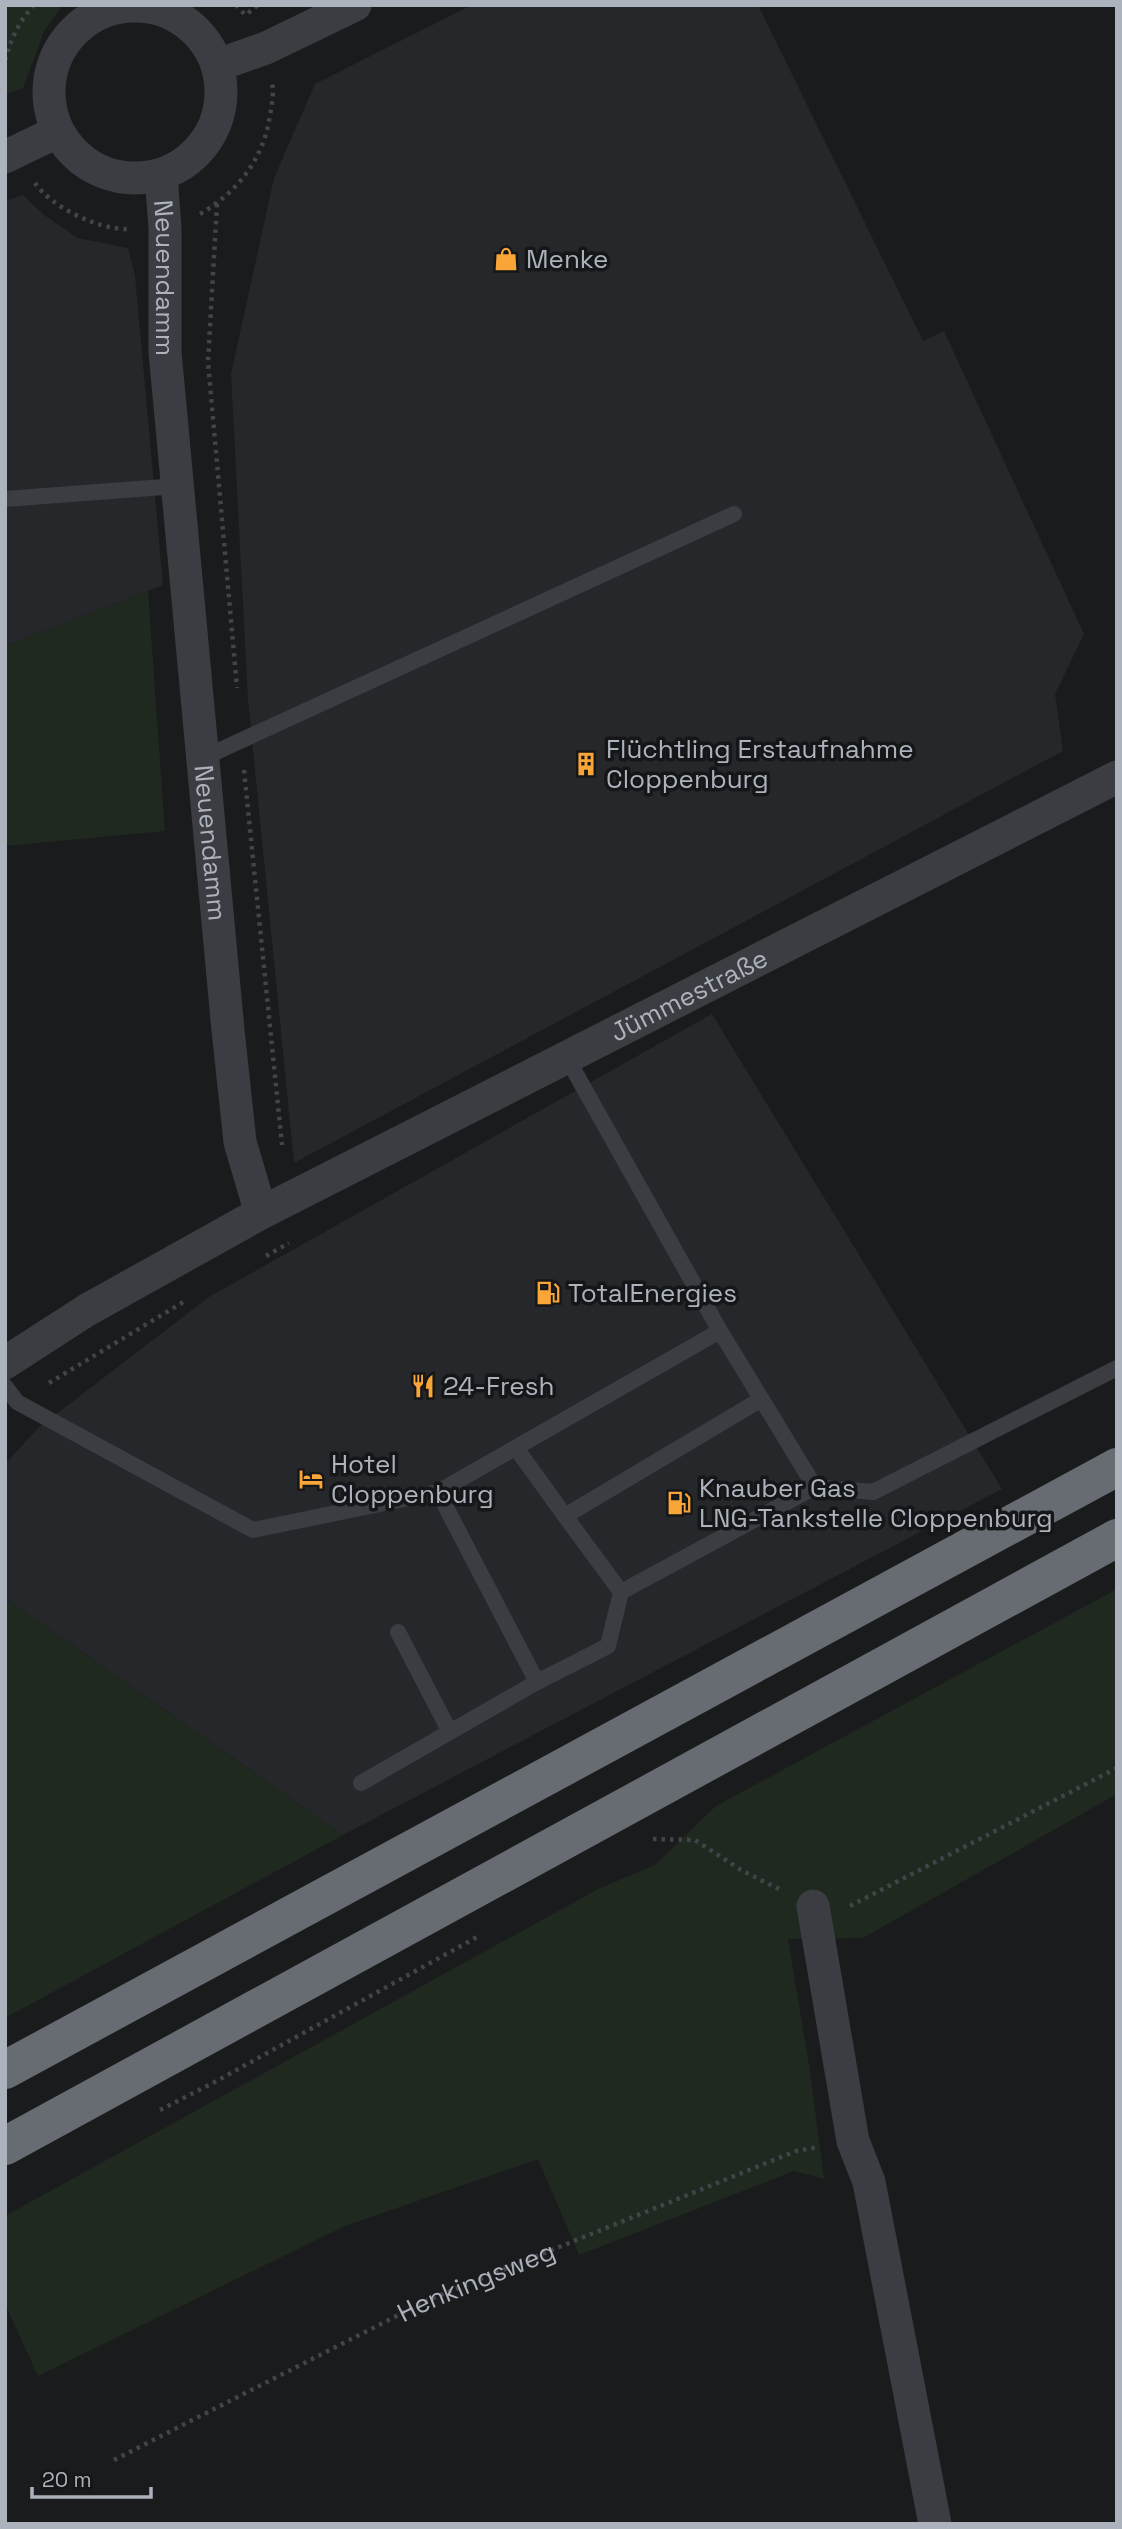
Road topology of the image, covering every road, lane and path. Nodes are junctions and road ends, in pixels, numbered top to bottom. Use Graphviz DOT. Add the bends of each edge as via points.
graph roads {
  1 [pos="34,5"];
  2 [pos="140,5"];
  3 [pos="236,5"];
  4 [pos="355,5"];
  5 [pos="266,48"];
  6 [pos="5,60"];
  7 [pos="218,65"];
  8 [pos="57,132"];
  9 [pos="9,155"];
  10 [pos="161,175"];
  11 [pos="218,204"];
  12 [pos="164,228"];
  13 [pos="177,486"];
  14 [pos="5,499"];
  15 [pos="734,514"];
  16 [pos="242,742"];
  17 [pos="203,758"];
  18 [pos="1117,777"];
  19 [pos="567,1058"];
  20 [pos="282,1139"];
  21 [pos="261,1213"];
  22 [pos="285,1246"];
  23 [pos="262,1258"];
  24 [pos="195,1296"];
  25 [pos="720,1331"];
  26 [pos="5,1363"];
  27 [pos="1117,1368"];
  28 [pos="5,1386"];
  29 [pos="760,1400"];
  30 [pos="16,1402"];
  31 [pos="516,1448"];
  32 [pos="1117,1466"];
  33 [pos="815,1487"];
  34 [pos="438,1492"];
  35 [pos="565,1516"];
  36 [pos="1117,1538"];
  37 [pos="621,1592"];
  38 [pos="398,1632"];
  39 [pos="537,1682"];
  40 [pos="450,1732"];
  41 [pos="1117,1768"];
  42 [pos="361,1783"];
  43 [pos="643,1845"];
  44 [pos="813,1906"];
  45 [pos="488,1931"];
  46 [pos="5,2070"];
  47 [pos="152,2114"];
  48 [pos="853,2141"];
  49 [pos="5,2146"];
  50 [pos="114,2460"];
  51 [pos="935,2524"];
  1 -- 6 [label="path" via="10,43"];
  2 -- 7 [label="street, Neuendamm" via="188,23 206,42"];
  2 -- 8 [label="street, Neuendamm" via="114,7 89,17 69,34 55,56 48,82"];
  3 -- 5 [label="path" via="256,27"];
  4 -- 5 [label="street"];
  5 -- 7 [label="street"];
  5 -- 11 [label="path" via="274,92 268,135 248,174"];
  7 -- 10 [label="street, Neuendamm" via="222,92 218,119 205,144 185,163"];
  8 -- 9 [label="street"];
  8 -- 10 [label="street, Neuendamm" via="71,152 90,167 125,178"];
  9 -- 12 [label="path" via="40,190 76,216 120,229"];
  10 -- 12 [label="street, Neuendamm"];
  11 -- 12 [label="path"];
  11 -- 16 [label="path" via="208,362"];
  12 -- 13 [label="street, Neuendamm" via="165,352"];
  13 -- 14 [label="lane"];
  13 -- 17 [label="street, Neuendamm"];
  15 -- 16 [label="lane"];
  16 -- 17 [label="lane"];
  16 -- 20 [label="path"];
  17 -- 21 [label="street, Neuendamm" via="240,1142"];
  18 -- 19 [label="street, Jümmestraße"];
  19 -- 21 [label="street, Jümmestraße"];
  19 -- 25 [label="lane"];
  21 -- 26 [label="street" via="87,1310"];
  22 -- 23 [label="path"];
  24 -- 30 [label="path"];
  25 -- 29 [label="lane"];
  25 -- 31 [label="lane"];
  27 -- 33 [label="lane" via="873,1492"];
  28 -- 30 [label="lane"];
  29 -- 33 [label="lane"];
  29 -- 35 [label="lane"];
  30 -- 34 [label="lane" via="253,1530"];
  31 -- 34 [label="lane"];
  31 -- 35 [label="lane"];
  32 -- 46 [label="highway"];
  33 -- 37 [label="lane"];
  34 -- 39 [label="lane"];
  35 -- 37 [label="lane"];
  36 -- 49 [label="highway"];
  37 -- 39 [label="lane" via="608,1646"];
  38 -- 40 [label="lane"];
  39 -- 40 [label="lane"];
  40 -- 42 [label="lane"];
  41 -- 44 [label="path" via="836,1913"];
  43 -- 44 [label="path" via="655,1838 695,1840 741,1870"];
  44 -- 48 [label="street"];
  45 -- 47 [label="path"];
  48 -- 50 [label="path, Henkingsweg" via="796,2151 426,2301"];
  48 -- 51 [label="street" via="869,2182"];
}
